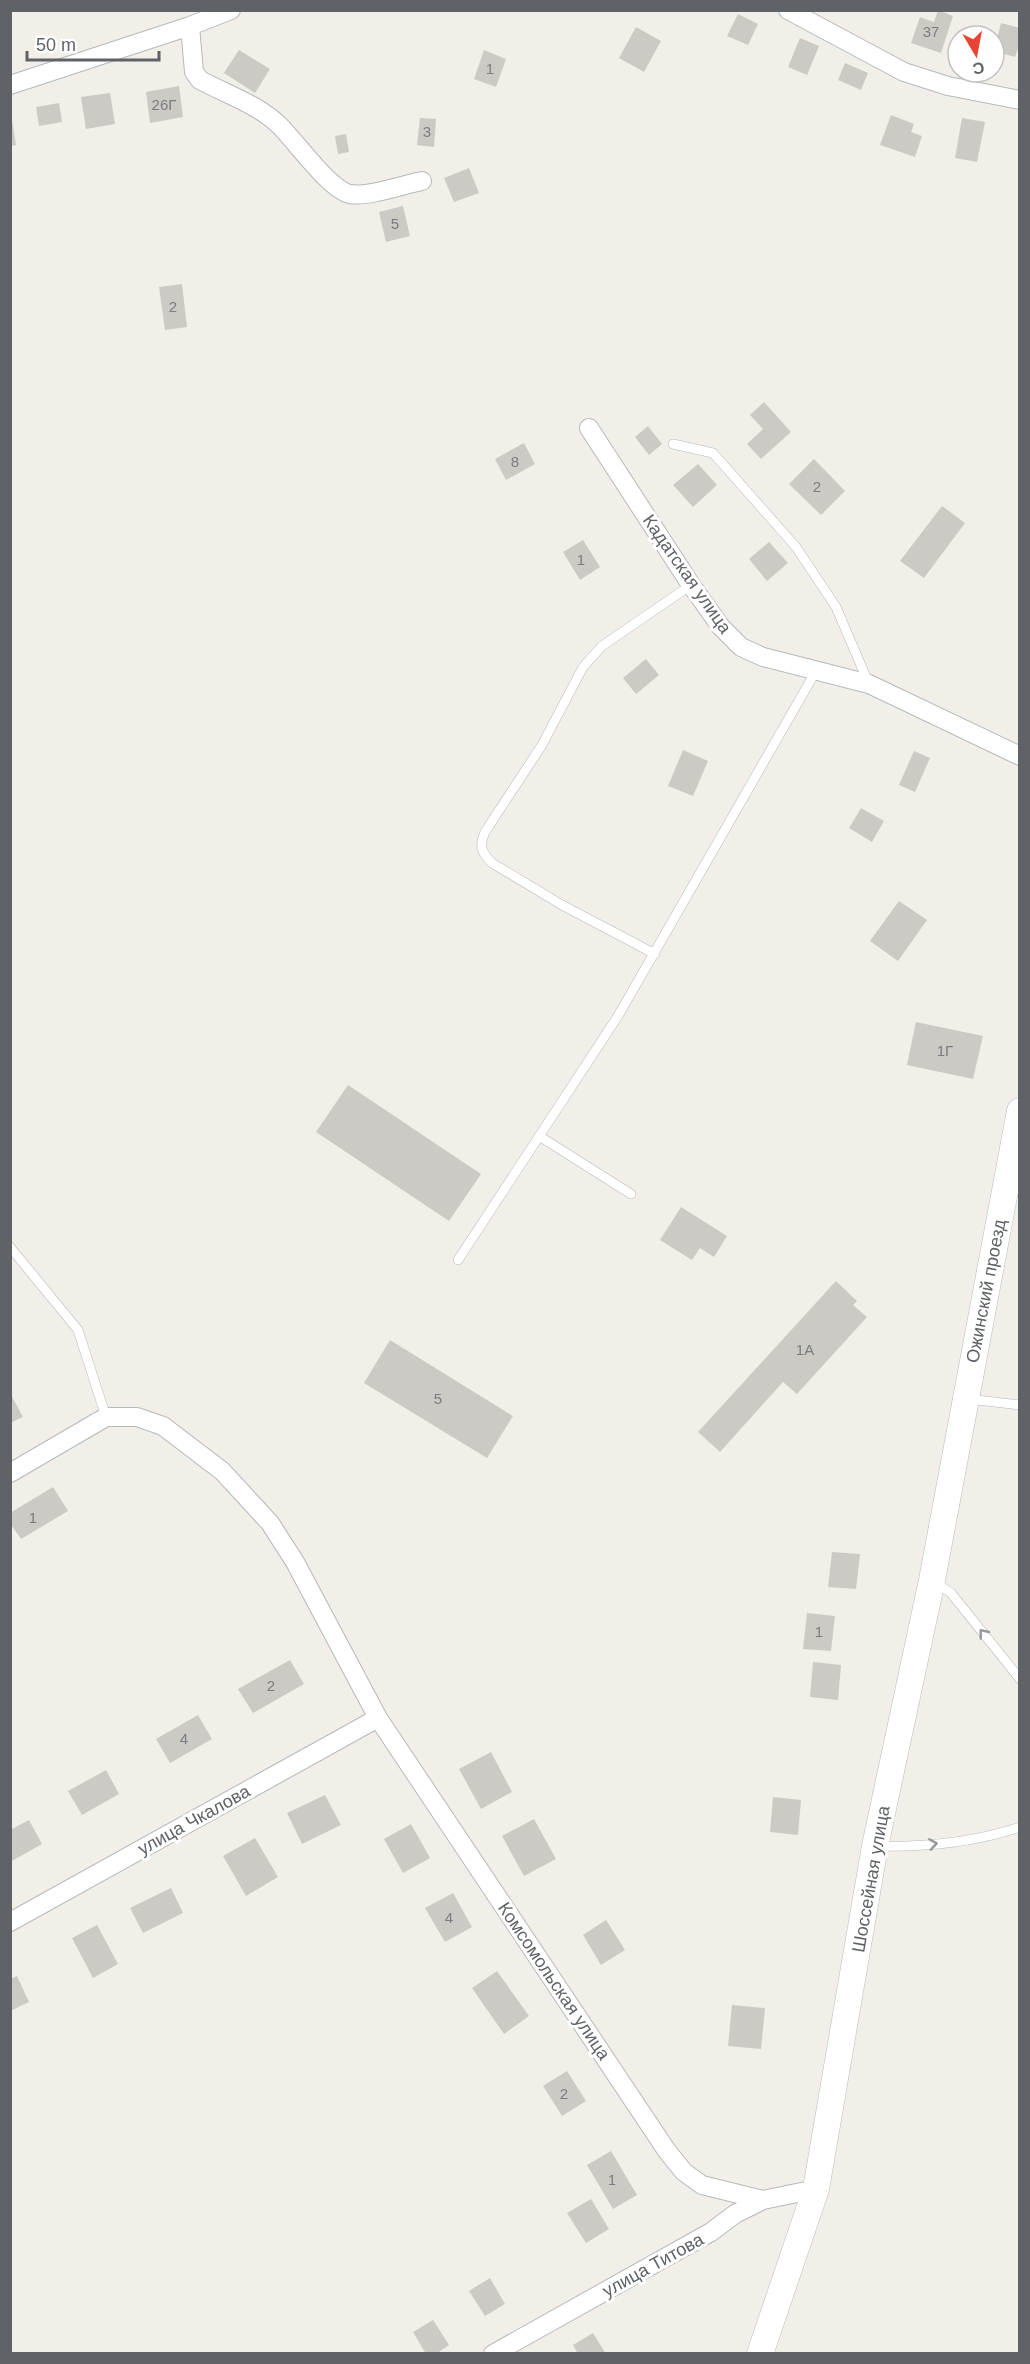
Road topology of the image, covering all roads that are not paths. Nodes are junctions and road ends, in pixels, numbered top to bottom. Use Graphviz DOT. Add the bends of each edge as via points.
graph roads {
  1 [pos="231,10"];
  2 [pos="788,10"];
  3 [pos="189,26"];
  4 [pos="10,85"];
  5 [pos="1020,100"];
  6 [pos="422,181"];
  7 [pos="589,428"];
  8 [pos="674,444"];
  9 [pos="692,585"];
  10 [pos="816,671"];
  11 [pos="869,684"];
  12 [pos="1020,756"];
  13 [pos="655,954"];
  14 [pos="1020,1111"];
  15 [pos="539,1136"];
  16 [pos="631,1194"];
  17 [pos="10,1246"];
  18 [pos="458,1260"];
  19 [pos="966,1399"];
  20 [pos="1020,1405"];
  21 [pos="106,1417"];
  22 [pos="10,1473"];
  23 [pos="932,1580"];
  24 [pos="1020,1679"];
  25 [pos="378,1718"];
  26 [pos="1020,1827"];
  27 [pos="875,1846"];
  28 [pos="10,1922"];
  29 [pos="816,2189"];
  30 [pos="763,2200"];
  31 [pos="493,2354"];
  32 [pos="760,2354"];
  1 -- 3 [label="street"];
  2 -- 5 [label="street" via="904,72 948,86"];
  3 -- 4 [label="street"];
  3 -- 6 [label="street" via="194,72 200,80 278,124 333,185 359,195"];
  7 -- 9 [label="street, Кадатская улица"];
  8 -- 11 [label="lane" via="713,453 796,547 836,607"];
  9 -- 10 [label="street, Кадатская улица" via="721,627 741,647"];
  9 -- 13 [label="lane" via="602,646 583,667 542,746 480,842 483,854 492,863"];
  10 -- 11 [label="street, Кадатская улица"];
  10 -- 13 [label="lane"];
  11 -- 12 [label="street, Кадатская улица"];
  13 -- 15 [label="lane"];
  14 -- 19 [label="main road, Ожинский проезд"];
  15 -- 16 [label="lane"];
  15 -- 18 [label="lane"];
  17 -- 21 [label="lane" via="78,1330"];
  19 -- 20 [label="lane"];
  19 -- 23 [label="main road, Шоссейная улица"];
  21 -- 22 [label="street"];
  21 -- 25 [label="street, Комсомольская улица" via="137,1417 163,1426 222,1471 270,1523"];
  24 -- 23 [label="lane, one-way" via="951,1593"];
  23 -- 27 [label="main road, Шоссейная улица"];
  25 -- 28 [label="street, улица Чкалова"];
  25 -- 30 [label="street, Комсомольская улица" via="667,2151 684,2172 702,2185"];
  27 -- 26 [label="lane, one-way" via="917,1846"];
  27 -- 29 [label="main road, Шоссейная улица"];
  29 -- 30 [label="street, улица Титова"];
  29 -- 32 [label="main road, Шоссейная улица"];
  30 -- 31 [label="street, улица Титова"];
}
